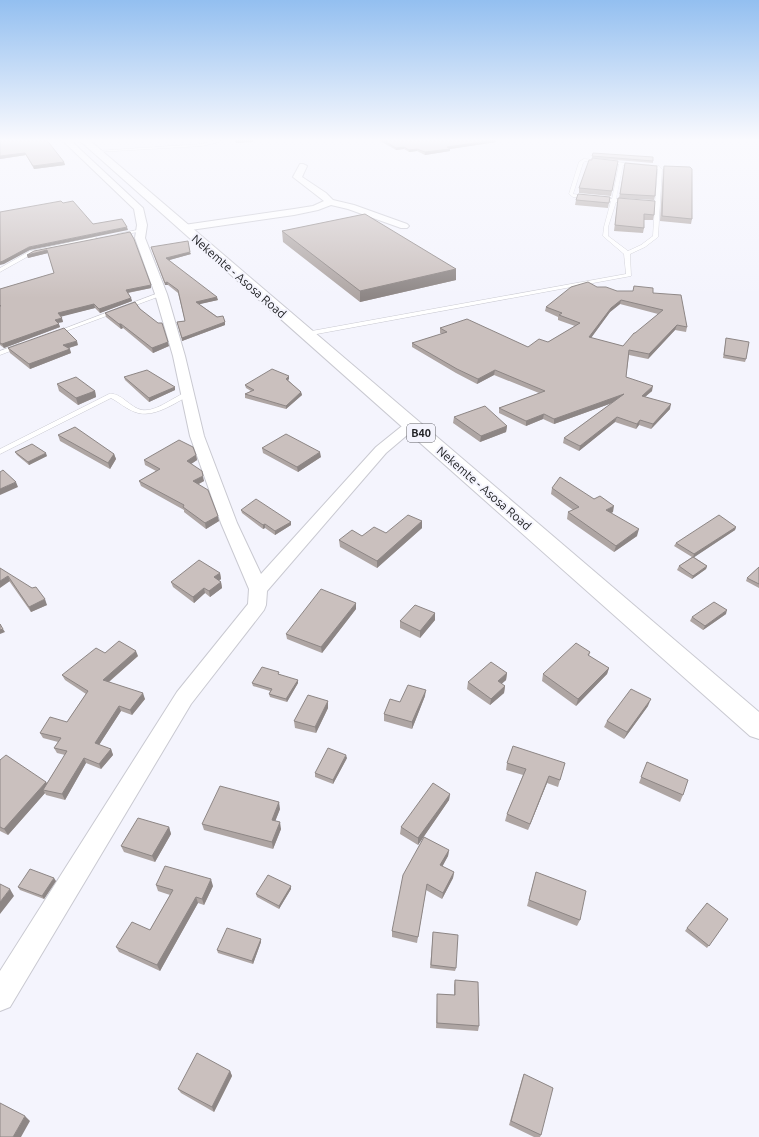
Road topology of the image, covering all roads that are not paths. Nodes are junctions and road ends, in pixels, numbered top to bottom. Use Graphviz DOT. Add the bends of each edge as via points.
graph roads {
  1 [pos="121,192"];
  2 [pos="143,192"];
  3 [pos="319,192"];
  4 [pos="572,192"];
  5 [pos="616,192"];
  6 [pos="658,192"];
  7 [pos="614,200"];
  8 [pos="330,202"];
  9 [pos="657,204"];
  10 [pos="404,226"];
  11 [pos="184,228"];
  12 [pos="142,230"];
  13 [pos="112,236"];
  14 [pos="104,237"];
  15 [pos="627,253"];
  16 [pos="0,270"];
  17 [pos="161,294"];
  18 [pos="306,334"];
  19 [pos="48,336"];
  20 [pos="26,344"];
  21 [pos="0,353"];
  22 [pos="188,394"];
  23 [pos="412,425"];
  24 [pos="0,452"];
  25 [pos="258,589"];
  26 [pos="759,728"];
  27 [pos="0,997"];
  1 -- 12 [label="street" via="138,208"];
  2 -- 11 [label="highway, Nekemte - Asosa Road / B40"];
  3 -- 8 [label="street"];
  4 -- 7 [label="lane" via="573,196"];
  5 -- 7 [label="lane"];
  6 -- 9 [label="lane"];
  7 -- 9 [label="lane"];
  7 -- 15 [label="lane" via="606,236"];
  8 -- 10 [label="street"];
  8 -- 11 [label="street" via="294,212"];
  9 -- 15 [label="lane" via="655,237"];
  11 -- 18 [label="highway, Nekemte - Asosa Road / B40"];
  12 -- 13 [label="lane"];
  12 -- 17 [label="street" via="140,238"];
  14 -- 16 [label="lane" via="32,252"];
  15 -- 18 [label="lane" via="629,275"];
  17 -- 19 [label="lane"];
  17 -- 22 [label="street"];
  18 -- 23 [label="highway, Nekemte - Asosa Road / B40"];
  20 -- 21 [label="lane"];
  22 -- 24 [label="lane" via="146,412 138,412 119,398 104,398"];
  22 -- 25 [label="street" via="197,436 229,523"];
  23 -- 25 [label="street" via="381,450"];
  23 -- 26 [label="highway, Nekemte - Asosa Road / B40"];
  25 -- 27 [label="street" via="257,605 184,698"];
}
